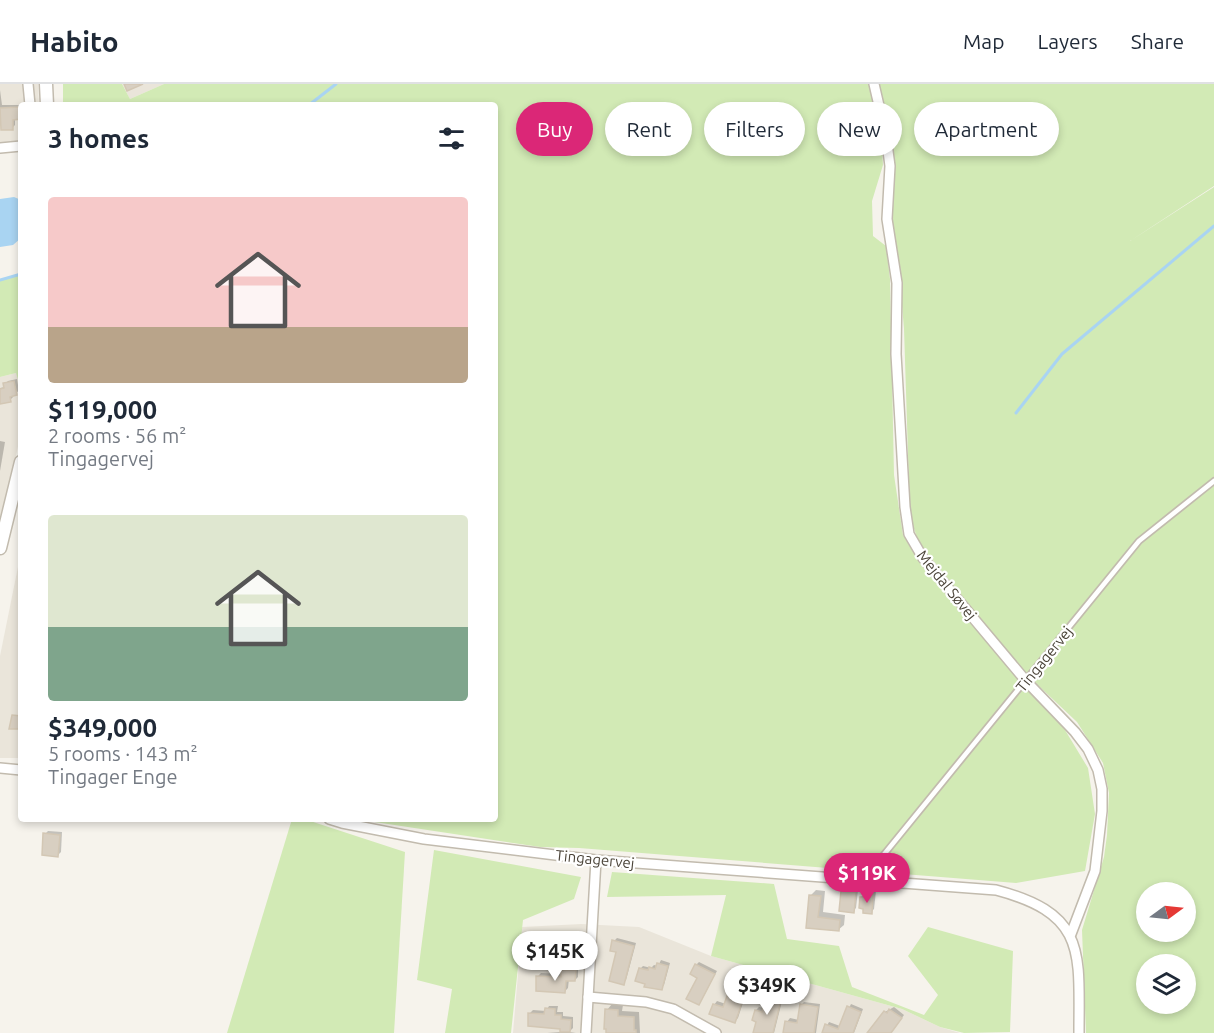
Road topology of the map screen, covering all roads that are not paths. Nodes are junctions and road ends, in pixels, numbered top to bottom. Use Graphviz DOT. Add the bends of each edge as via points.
graph roads {
  1 [pos="28,84"];
  2 [pos="46,84"];
  3 [pos="874,84"];
  4 [pos="30,102"];
  5 [pos="48,102"];
  6 [pos="18,146"];
  7 [pos="0,148"];
  8 [pos="18,474"];
  9 [pos="1214,481"];
  10 [pos="0,548"];
  11 [pos="1026,681"];
  12 [pos="0,768"];
  13 [pos="18,770"];
  14 [pos="338,822"];
  15 [pos="596,860"];
  16 [pos="864,879"];
  17 [pos="1071,934"];
  18 [pos="588,997"];
  19 [pos="586,1033"];
  20 [pos="716,1033"];
  21 [pos="1079,1033"];
  1 -- 4 [label="street"];
  2 -- 5 [label="street"];
  3 -- 11 [label="street, Mejdal Søvej" via="890,166 887,219 897,283 896,354 909,534 923,558"];
  6 -- 7 [label="street"];
  8 -- 10 [label="street"];
  9 -- 11 [label="lane, Tingagervej" via="1139,541"];
  11 -- 16 [label="lane, Tingagervej"];
  11 -- 17 [label="street, Mejdal Søvej" via="1088,749 1102,789 1095,871"];
  12 -- 13 [label="street"];
  14 -- 15 [label="street, Tingagervej" via="424,838"];
  15 -- 16 [label="street, Tingagervej"];
  15 -- 18 [label="street"];
  16 -- 17 [label="street, Tingagervej" via="996,890 1038,904"];
  17 -- 21 [label="street" via="1079,975"];
  18 -- 19 [label="street"];
  18 -- 20 [label="street" via="646,1002 673,1009"];
}
